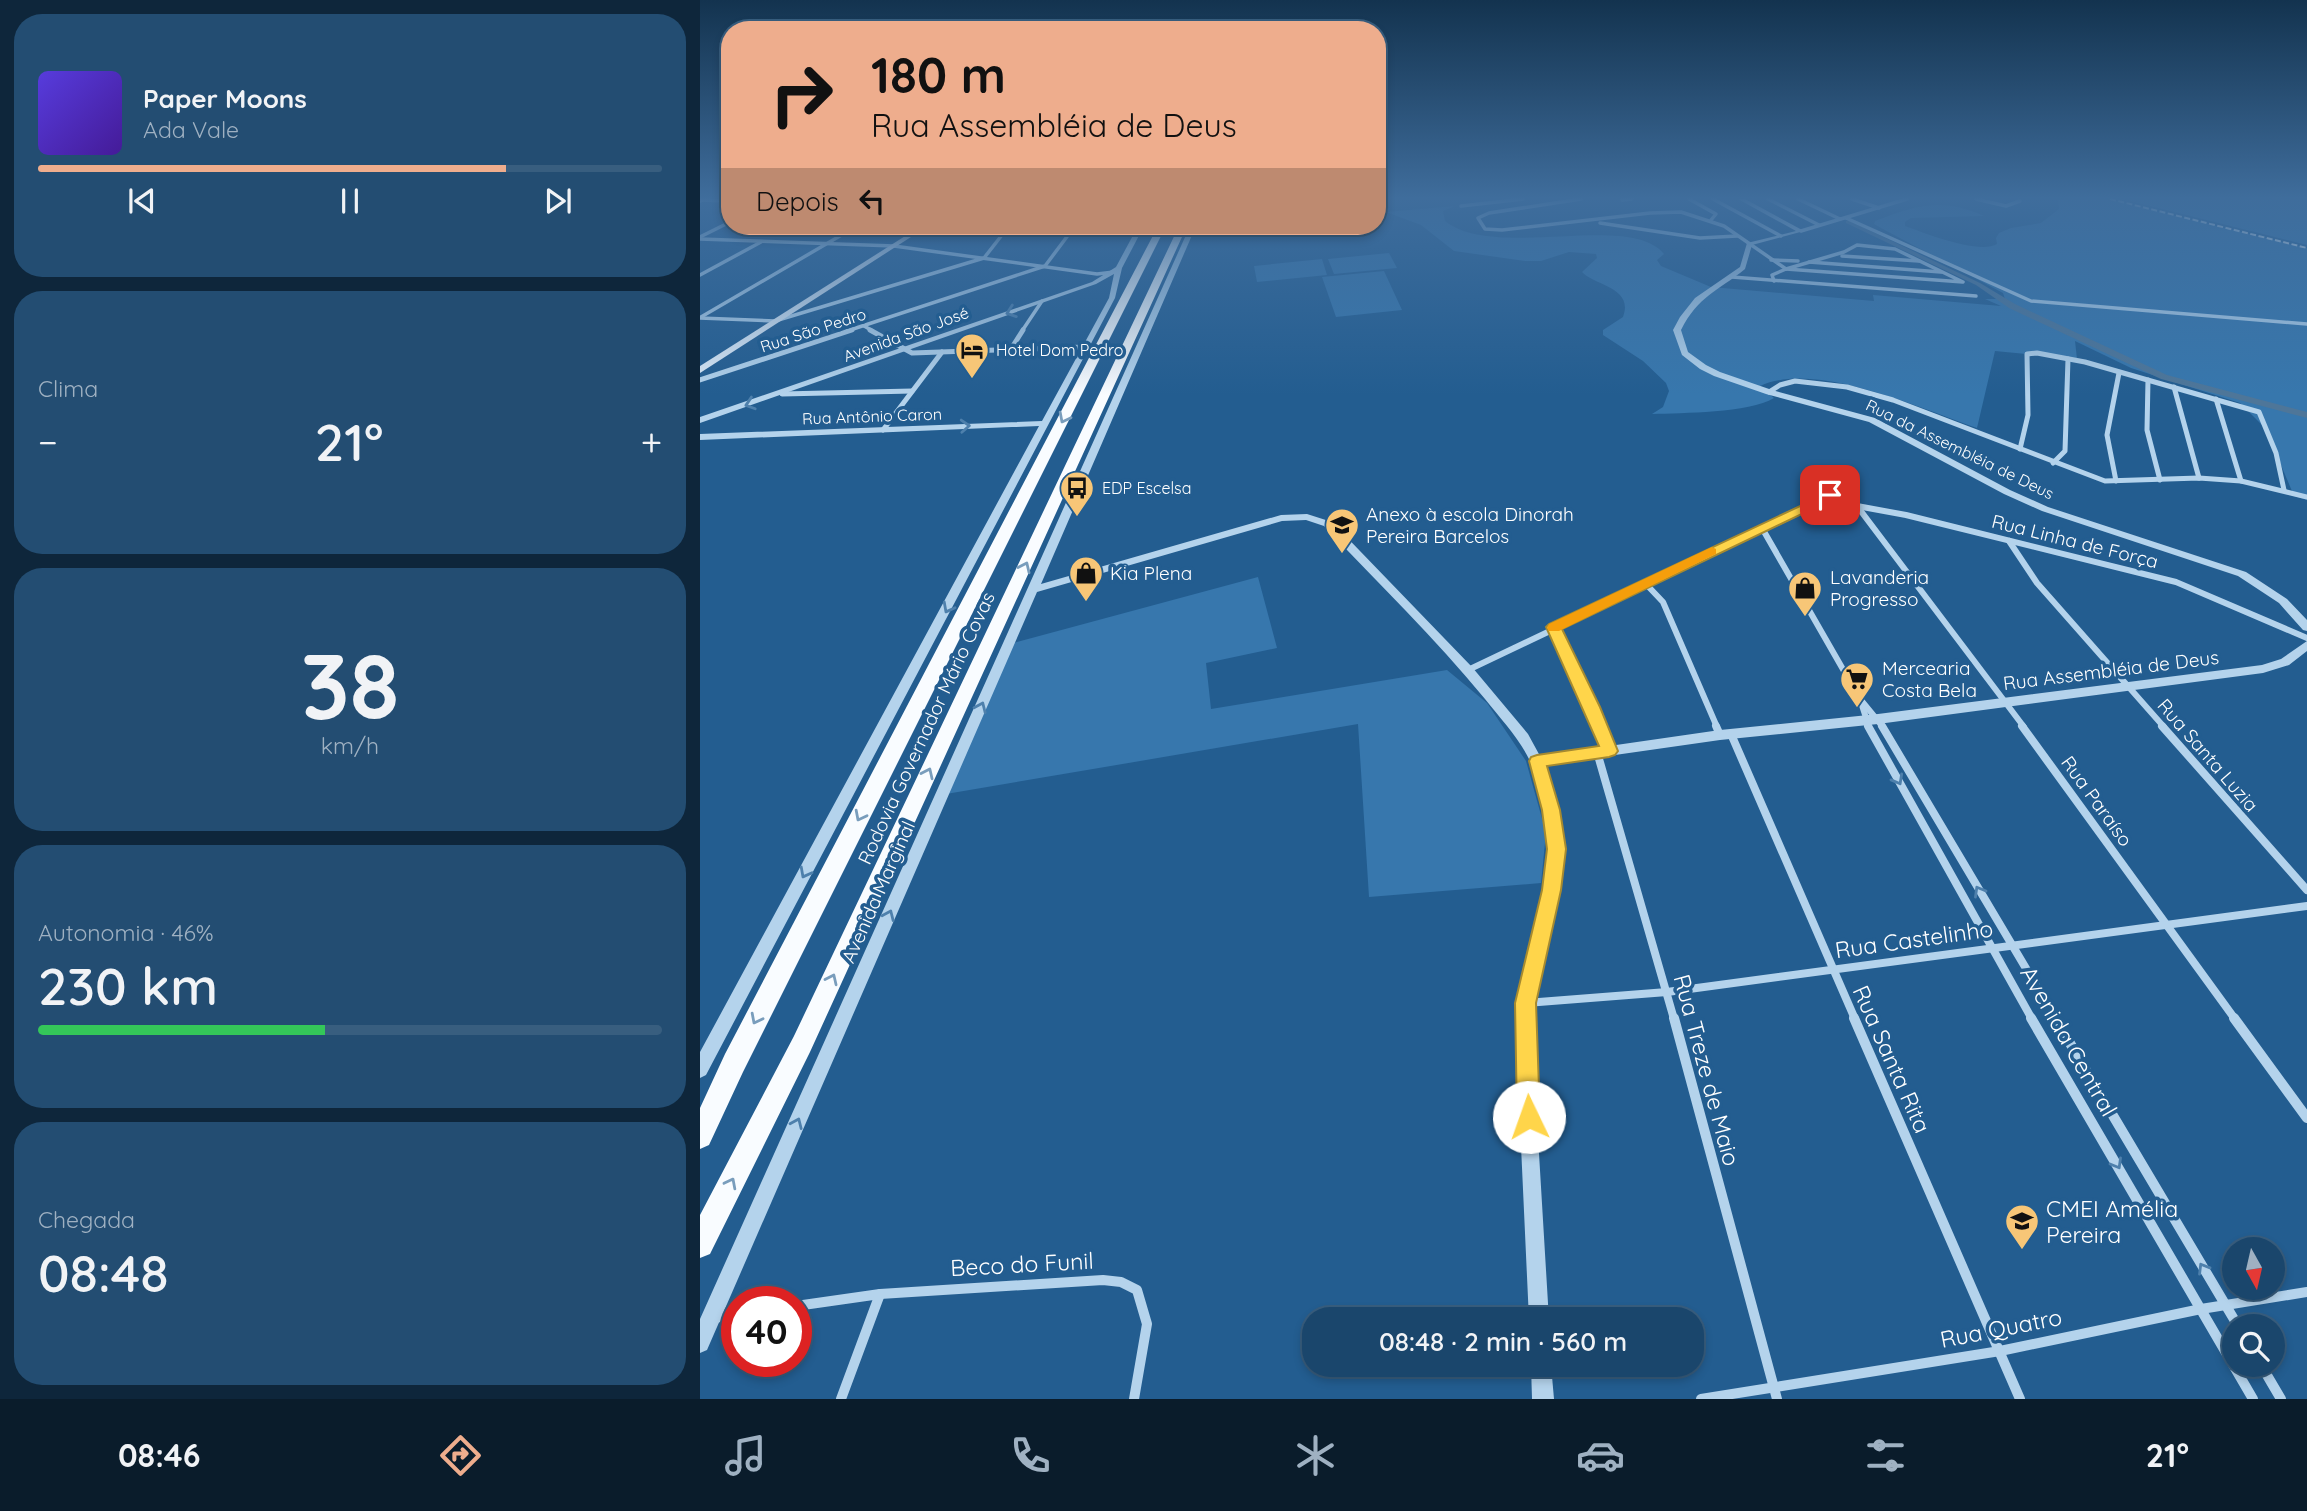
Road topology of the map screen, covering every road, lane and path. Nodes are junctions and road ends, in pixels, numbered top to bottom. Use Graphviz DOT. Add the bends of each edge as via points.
graph roads {
  1 [pos="720,264"];
  2 [pos="792,264"];
  3 [pos="865,264"];
  4 [pos="963,264"];
  5 [pos="1032,264"];
  6 [pos="1120,264"];
  7 [pos="1142,264"];
  8 [pos="1164,264"];
  9 [pos="1168,264"];
  10 [pos="1176,264"];
  11 [pos="1744,264"];
  12 [pos="1777,264"];
  13 [pos="1797,264"];
  14 [pos="1832,264"];
  15 [pos="1930,264"];
  16 [pos="1948,264"];
  17 [pos="1841,265"];
  18 [pos="1045,266"];
  19 [pos="1783,269"];
  20 [pos="1117,270"];
  21 [pos="1161,271"];
  22 [pos="1945,272"];
  23 [pos="700,275"];
  24 [pos="1099,276"];
  25 [pos="1732,277"];
  26 [pos="1774,281"];
  27 [pos="1976,296"];
  28 [pos="1042,302"];
  29 [pos="700,317"];
  30 [pos="775,321"];
  31 [pos="2307,324"];
  32 [pos="864,326"];
  33 [pos="1085,347"];
  34 [pos="1011,349"];
  35 [pos="903,350"];
  36 [pos="942,352"];
  37 [pos="2068,359"];
  38 [pos="700,370"];
  39 [pos="2119,373"];
  40 [pos="700,380"];
  41 [pos="2148,380"];
  42 [pos="2174,387"];
  43 [pos="912,391"];
  44 [pos="1769,391"];
  45 [pos="782,394"];
  46 [pos="2217,399"];
  47 [pos="700,422"];
  48 [pos="1046,423"];
  49 [pos="883,430"];
  50 [pos="700,437"];
  51 [pos="2020,449"];
  52 [pos="2053,463"];
  53 [pos="2199,478"];
  54 [pos="2161,480"];
  55 [pos="2116,481"];
  56 [pos="2241,481"];
  57 [pos="2284,490"];
  58 [pos="2307,496"];
  59 [pos="1857,506"];
  60 [pos="1762,528"];
  61 [pos="2009,541"];
  62 [pos="1646,583"];
  63 [pos="1034,589"];
  64 [pos="2307,626"];
  65 [pos="1554,627"];
  66 [pos="2307,638"];
  67 [pos="2307,645"];
  68 [pos="1468,670"];
  69 [pos="2129,687"];
  70 [pos="1860,699"];
  71 [pos="2006,703"];
  72 [pos="1871,720"];
  73 [pos="1726,735"];
  74 [pos="1603,751"];
  75 [pos="1537,761"];
  76 [pos="2307,890"];
  77 [pos="2307,906"];
  78 [pos="2168,924"];
  79 [pos="2011,945"];
  80 [pos="1990,948"];
  81 [pos="1831,970"];
  82 [pos="1667,992"];
  83 [pos="1525,1003"];
  84 [pos="700,1069"];
  85 [pos="2307,1118"];
  86 [pos="700,1136"];
  87 [pos="700,1244"];
  88 [pos="2307,1292"];
  89 [pos="880,1294"];
  90 [pos="812,1304"];
  91 [pos="2225,1306"];
  92 [pos="1538,1307"];
  93 [pos="2201,1309"];
  94 [pos="2230,1314"];
  95 [pos="721,1317"];
  96 [pos="710,1319"];
  97 [pos="700,1343"];
  98 [pos="2000,1351"];
  99 [pos="1542,1377"];
  100 [pos="2268,1377"];
  101 [pos="1775,1393"];
  102 [pos="841,1399"];
  103 [pos="1134,1399"];
  104 [pos="1543,1399"];
  105 [pos="1701,1399"];
  106 [pos="2020,1399"];
  107 [pos="2253,1399"];
  108 [pos="2281,1399"];
  1 -- 23 [label="street"];
  2 -- 29 [label="street"];
  3 -- 30 [label="main road"];
  4 -- 30 [label="street"];
  5 -- 18 [label="street"];
  6 -- 20 [label="street"];
  7 -- 86 [label="main road, Rodovia Governador Mário Covas, one-way"];
  8 -- 21 [label="main road, Rodovia Governador Mário Covas"];
  9 -- 21 [label="main road"];
  10 -- 63 [label="street, Avenida Marginal"];
  11 -- 25 [label="street"];
  12 -- 19 [label="street"];
  13 -- 19 [label="street"];
  14 -- 17 [label="street"];
  15 -- 22 [label="street"];
  16 -- 31 [label="street" via="2031,301"];
  17 -- 22 [label="street"];
  18 -- 24 [label="street"];
  18 -- 32 [label="street, Rua São Pedro"];
  19 -- 22 [label="street" via="1963,282"];
  19 -- 26 [label="street" via="1772,275"];
  20 -- 24 [label="street, Avenida São José"];
  20 -- 33 [label="street" via="1112,298"];
  87 -- 21 [label="main road, Rodovia Governador Mário Covas, one-way" via="802,1044"];
  24 -- 28 [label="street, Avenida São José"];
  25 -- 26 [label="street"];
  25 -- 44 [label="street, Rua da Assembléia de Deus" via="1696,298 1685,312 1677,330 1680,344 1703,367"];
  26 -- 27 [label="street"];
  28 -- 34 [label="street"];
  28 -- 35 [label="street, Avenida São José, one-way"];
  29 -- 30 [label="street"];
  30 -- 38 [label="main road"];
  32 -- 35 [label="street"];
  32 -- 40 [label="street, Rua São Pedro"];
  33 -- 34 [label="street"];
  33 -- 48 [label="street"];
  34 -- 36 [label="street"];
  35 -- 36 [label="street"];
  35 -- 45 [label="street, Avenida São José"];
  36 -- 43 [label="street"];
  37 -- 39 [label="street"];
  37 -- 51 [label="street" via="2027,354 2030,392"];
  37 -- 52 [label="street" via="2066,444"];
  39 -- 41 [label="street"];
  39 -- 55 [label="street" via="2107,435"];
  41 -- 42 [label="street"];
  41 -- 54 [label="street" via="2147,430"];
  42 -- 46 [label="street"];
  42 -- 53 [label="street"];
  43 -- 45 [label="street"];
  43 -- 49 [label="street"];
  44 -- 51 [label="street" via="1791,380 1838,385 1893,400"];
  44 -- 64 [label="street, Rua da Assembléia de Deus" via="1872,420 2045,509 2242,574 2283,601"];
  45 -- 47 [label="street, Avenida São José, one-way"];
  46 -- 56 [label="street"];
  46 -- 57 [label="street" via="2261,414"];
  49 -- 48 [label="street, Rua Antônio Caron, one-way"];
  48 -- 84 [label="street, one-way"];
  49 -- 50 [label="street, Rua Antônio Caron"];
  51 -- 52 [label="street"];
  52 -- 55 [label="street"];
  53 -- 54 [label="street"];
  53 -- 56 [label="street"];
  54 -- 55 [label="street"];
  56 -- 57 [label="street"];
  57 -- 58 [label="street"];
  59 -- 60 [label="street, Rua Linha de Força" via="1843,495 1830,495"];
  59 -- 61 [label="street, Rua Linha de Força"];
  59 -- 71 [label="street, Rua Paraíso"];
  60 -- 62 [label="street"];
  60 -- 70 [label="street, Avenida Central"];
  61 -- 66 [label="street, Rua Linha de Força" via="2176,582"];
  61 -- 69 [label="street, Rua Santa Luzia" via="2037,583"];
  62 -- 65 [label="street"];
  62 -- 73 [label="street, Rua Santa Rita" via="1663,602"];
  63 -- 68 [label="street" via="1274,520 1317,519 1328,524"];
  96 -- 63 [label="street, Avenida Marginal, one-way"];
  65 -- 68 [label="street"];
  65 -- 74 [label="street, Rua Treze de Maio" via="1592,707"];
  67 -- 69 [label="street, Rua Assembléia de Deus" via="2275,667"];
  68 -- 75 [label="street"];
  69 -- 71 [label="street, Rua Assembléia de Deus"];
  69 -- 76 [label="street, Rua Santa Luzia"];
  70 -- 72 [label="street, Avenida Central"];
  70 -- 72 [label="street, Avenida Central"];
  71 -- 72 [label="street, Rua Assembléia de Deus"];
  71 -- 78 [label="street, Rua Paraíso"];
  72 -- 73 [label="street, Rua Assembléia de Deus"];
  79 -- 72 [label="street, Avenida Central, one-way"];
  72 -- 80 [label="street, Avenida Central, one-way"];
  73 -- 74 [label="street, Rua Assembléia de Deus"];
  73 -- 81 [label="street, Rua Santa Rita"];
  74 -- 75 [label="street, Rua Assembléia de Deus"];
  74 -- 82 [label="street, Rua Treze de Maio"];
  75 -- 83 [label="street" via="1551,810 1556,869"];
  77 -- 78 [label="street, Rua Castelinho"];
  78 -- 79 [label="street, Rua Castelinho"];
  78 -- 85 [label="street, Rua Paraíso"];
  79 -- 80 [label="street, Rua Castelinho"];
  91 -- 79 [label="street, Avenida Central, one-way"];
  80 -- 81 [label="street, Rua Castelinho"];
  80 -- 93 [label="street, Avenida Central, one-way"];
  81 -- 82 [label="street, Rua Castelinho"];
  81 -- 98 [label="street, Rua Santa Rita"];
  82 -- 83 [label="street, Rua Castelinho"];
  82 -- 101 [label="street, Rua Treze de Maio"];
  83 -- 92 [label="street"];
  88 -- 91 [label="street, Rua Quatro"];
  89 -- 90 [label="street, Beco do Funil"];
  89 -- 102 [label="street"];
  89 -- 103 [label="street, Beco do Funil" via="1121,1282 1137,1290 1147,1324"];
  91 -- 93 [label="street, Rua Quatro"];
  91 -- 94 [label="street, Avenida Central"];
  93 -- 98 [label="street, Rua Quatro"];
  93 -- 107 [label="street, Avenida Central"];
  95 -- 96 [label="street"];
  96 -- 97 [label="street, Avenida Marginal"];
  98 -- 101 [label="street, Rua Quatro"];
  98 -- 106 [label="street, Rua Santa Rita"];
  99 -- 104 [label="street"];
  100 -- 108 [label="street"];
  101 -- 105 [label="street, Rua Quatro"];
}
